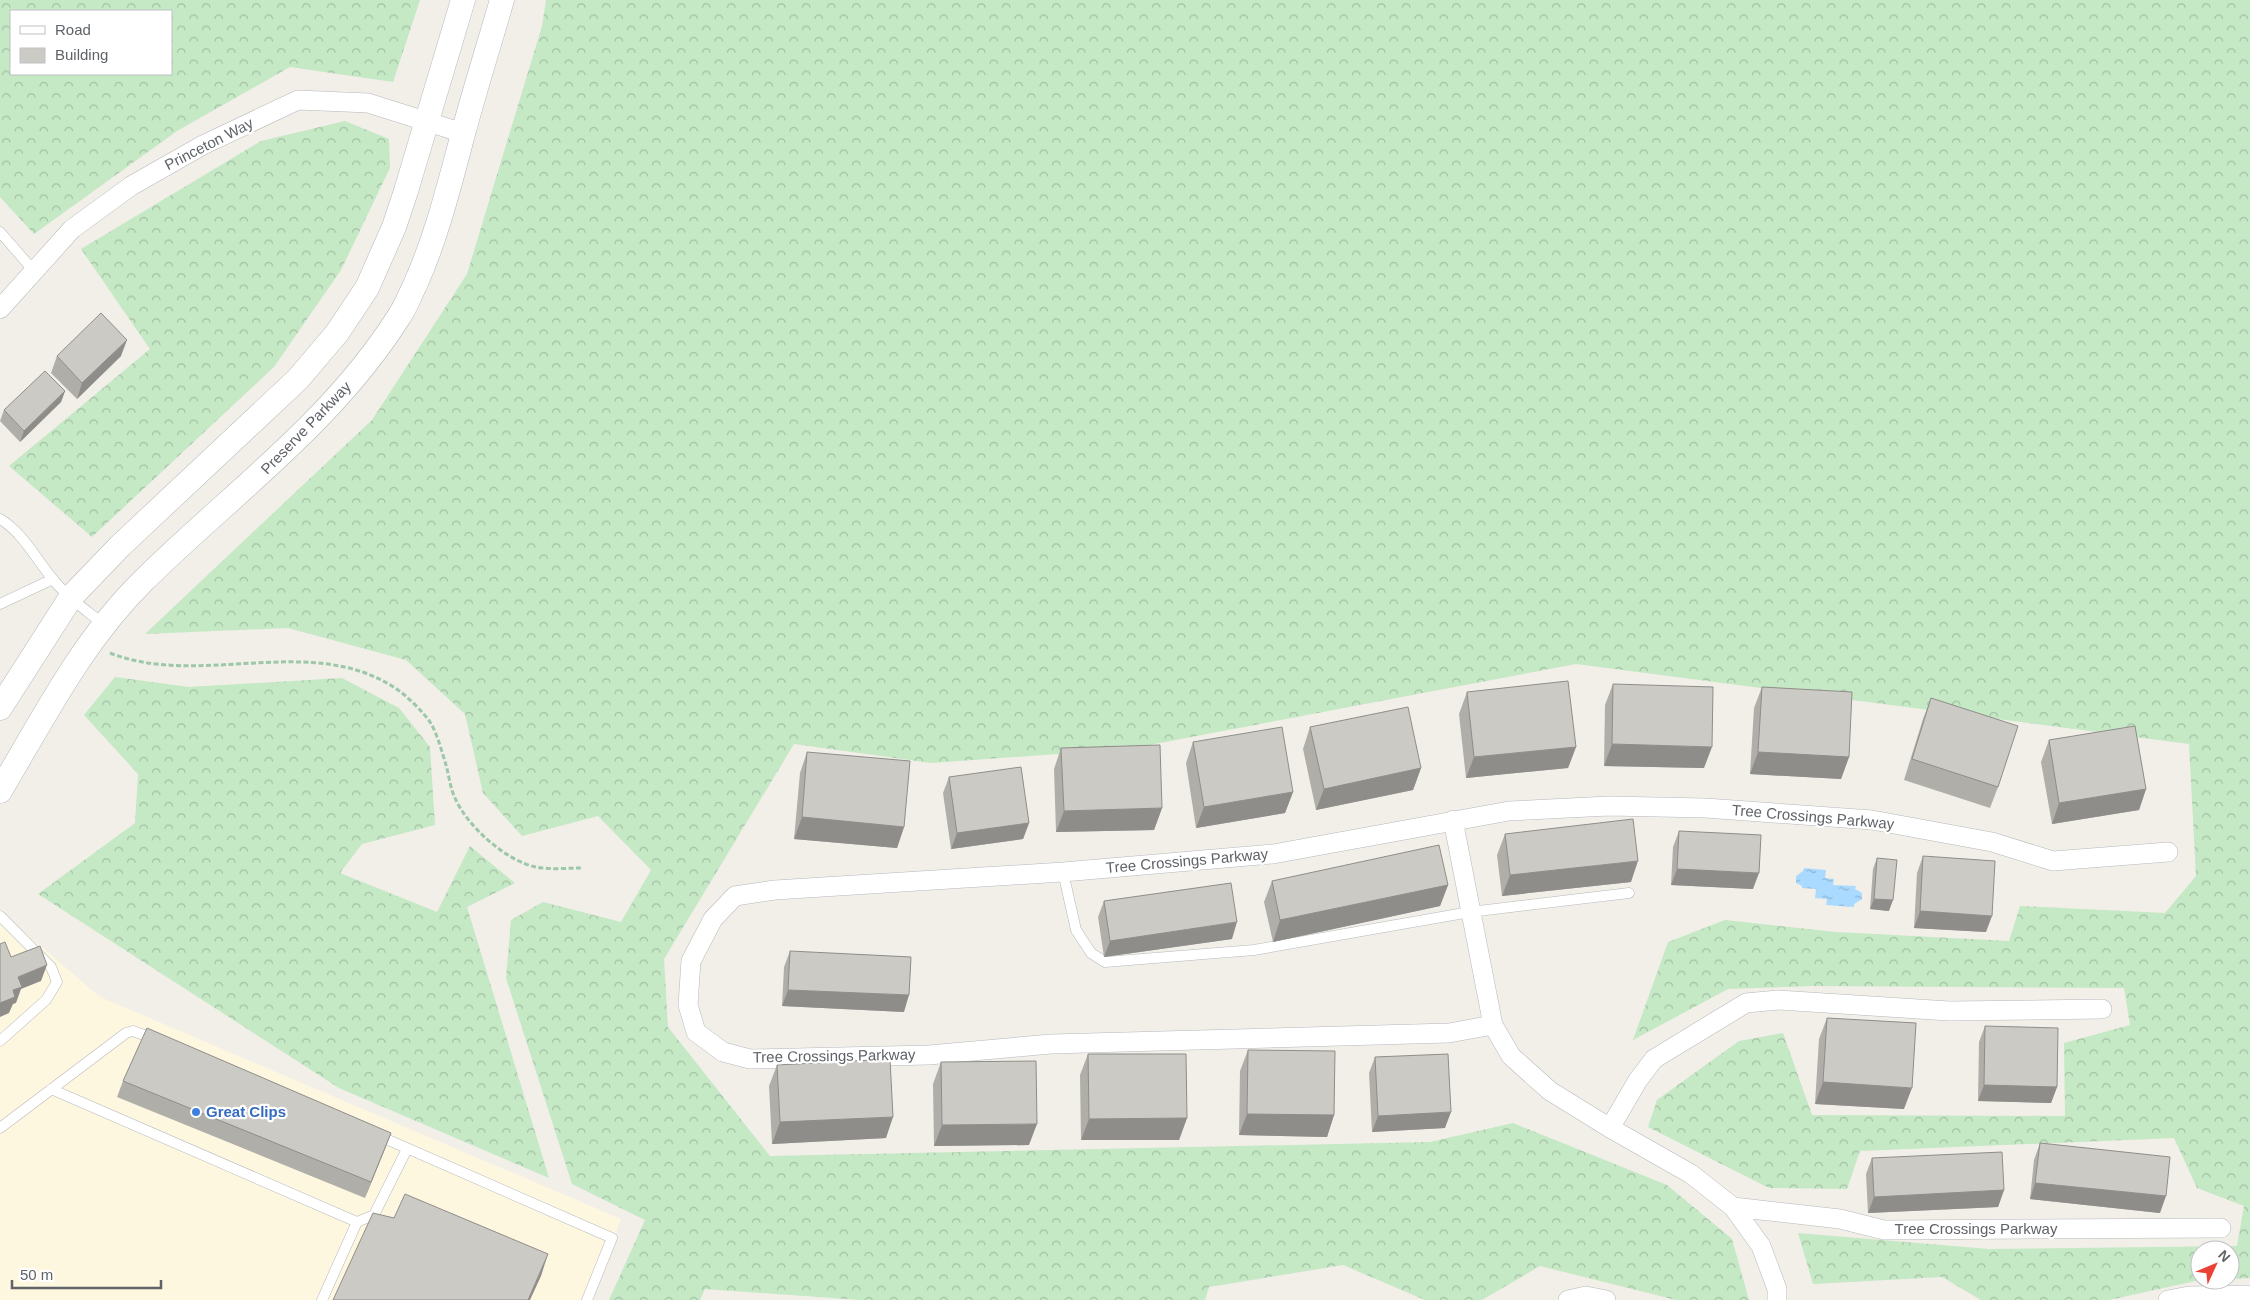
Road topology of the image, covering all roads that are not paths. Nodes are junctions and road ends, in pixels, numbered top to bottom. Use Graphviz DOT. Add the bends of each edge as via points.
graph roads {
  1 [pos="463,0"];
  2 [pos="502,0"];
  3 [pos="426,122"];
  4 [pos="463,133"];
  5 [pos="0,232"];
  6 [pos="34,271"];
  7 [pos="0,309"];
  8 [pos="0,519"];
  9 [pos="53,579"];
  10 [pos="71,597"];
  11 [pos="0,604"];
  12 [pos="103,624"];
  13 [pos="0,708"];
  14 [pos="0,791"];
  15 [pos="1453,820"];
  16 [pos="2168,852"];
  17 [pos="1062,872"];
  18 [pos="1629,893"];
  19 [pos="1470,912"];
  20 [pos="0,916"];
  21 [pos="2102,1009"];
  22 [pos="1493,1025"];
  23 [pos="161,1041"];
  24 [pos="0,1042"];
  25 [pos="51,1089"];
  26 [pos="0,1128"];
  27 [pos="1610,1128"];
  28 [pos="371,1133"];
  29 [pos="407,1149"];
  30 [pos="1733,1207"];
  31 [pos="357,1222"];
  32 [pos="2221,1228"];
  33 [pos="2250,1295"];
  34 [pos="322,1300"];
  35 [pos="587,1300"];
  36 [pos="1568,1300"];
  37 [pos="1606,1300"];
  38 [pos="1777,1300"];
  39 [pos="2168,1300"];
  1 -- 3 [label="street"];
  2 -- 4 [label="street, Preserve Parkway"];
  3 -- 4 [label="street, Princeton Way"];
  3 -- 6 [label="street, Princeton Way" via="368,103 298,100 203,145 131,186 72,229"];
  3 -- 10 [label="street" via="394,227 366,288 337,333 298,379 120,546"];
  4 -- 12 [label="street, Preserve Parkway" via="444,212 430,253 402,314 365,366 305,433 143,581"];
  5 -- 6 [label="lane"];
  6 -- 7 [label="street, Princeton Way"];
  8 -- 9 [label="lane" via="31,550"];
  9 -- 10 [label="lane"];
  9 -- 11 [label="lane"];
  10 -- 12 [label="lane"];
  10 -- 13 [label="street"];
  12 -- 14 [label="street, Preserve Parkway"];
  15 -- 16 [label="street, Tree Crossings Parkway" via="1519,810 1609,806 1705,808 1872,820 1992,842 2053,861"];
  15 -- 17 [label="street, Tree Crossings Parkway" via="1274,854"];
  15 -- 19 [label="street"];
  17 -- 19 [label="lane" via="1076,930 1090,953 1105,962 1254,950"];
  17 -- 22 [label="street, Tree Crossings Parkway" via="775,890 735,896 713,919 691,961 688,1005 696,1032 723,1052 750,1058 929,1055 1051,1044 1449,1033"];
  18 -- 19 [label="lane"];
  19 -- 22 [label="street"];
  20 -- 24 [label="lane" via="51,967 57,982 46,1000"];
  21 -- 27 [label="street" via="1948,1011 1778,1000 1746,1003 1654,1059"];
  22 -- 27 [label="street" via="1511,1056 1550,1091"];
  23 -- 25 [label="lane" via="142,1033 126,1033"];
  25 -- 26 [label="lane"];
  25 -- 31 [label="lane"];
  27 -- 30 [label="street" via="1691,1174"];
  28 -- 29 [label="lane"];
  29 -- 31 [label="lane" via="374,1215"];
  29 -- 35 [label="lane" via="612,1238"];
  30 -- 32 [label="street, Tree Crossings Parkway" via="1840,1219 1884,1230"];
  30 -- 38 [label="street" via="1761,1246 1777,1289"];
  31 -- 34 [label="lane"];
  33 -- 39 [label="street" via="2189,1296"];
  36 -- 37 [label="street" via="1586,1296"];
}
